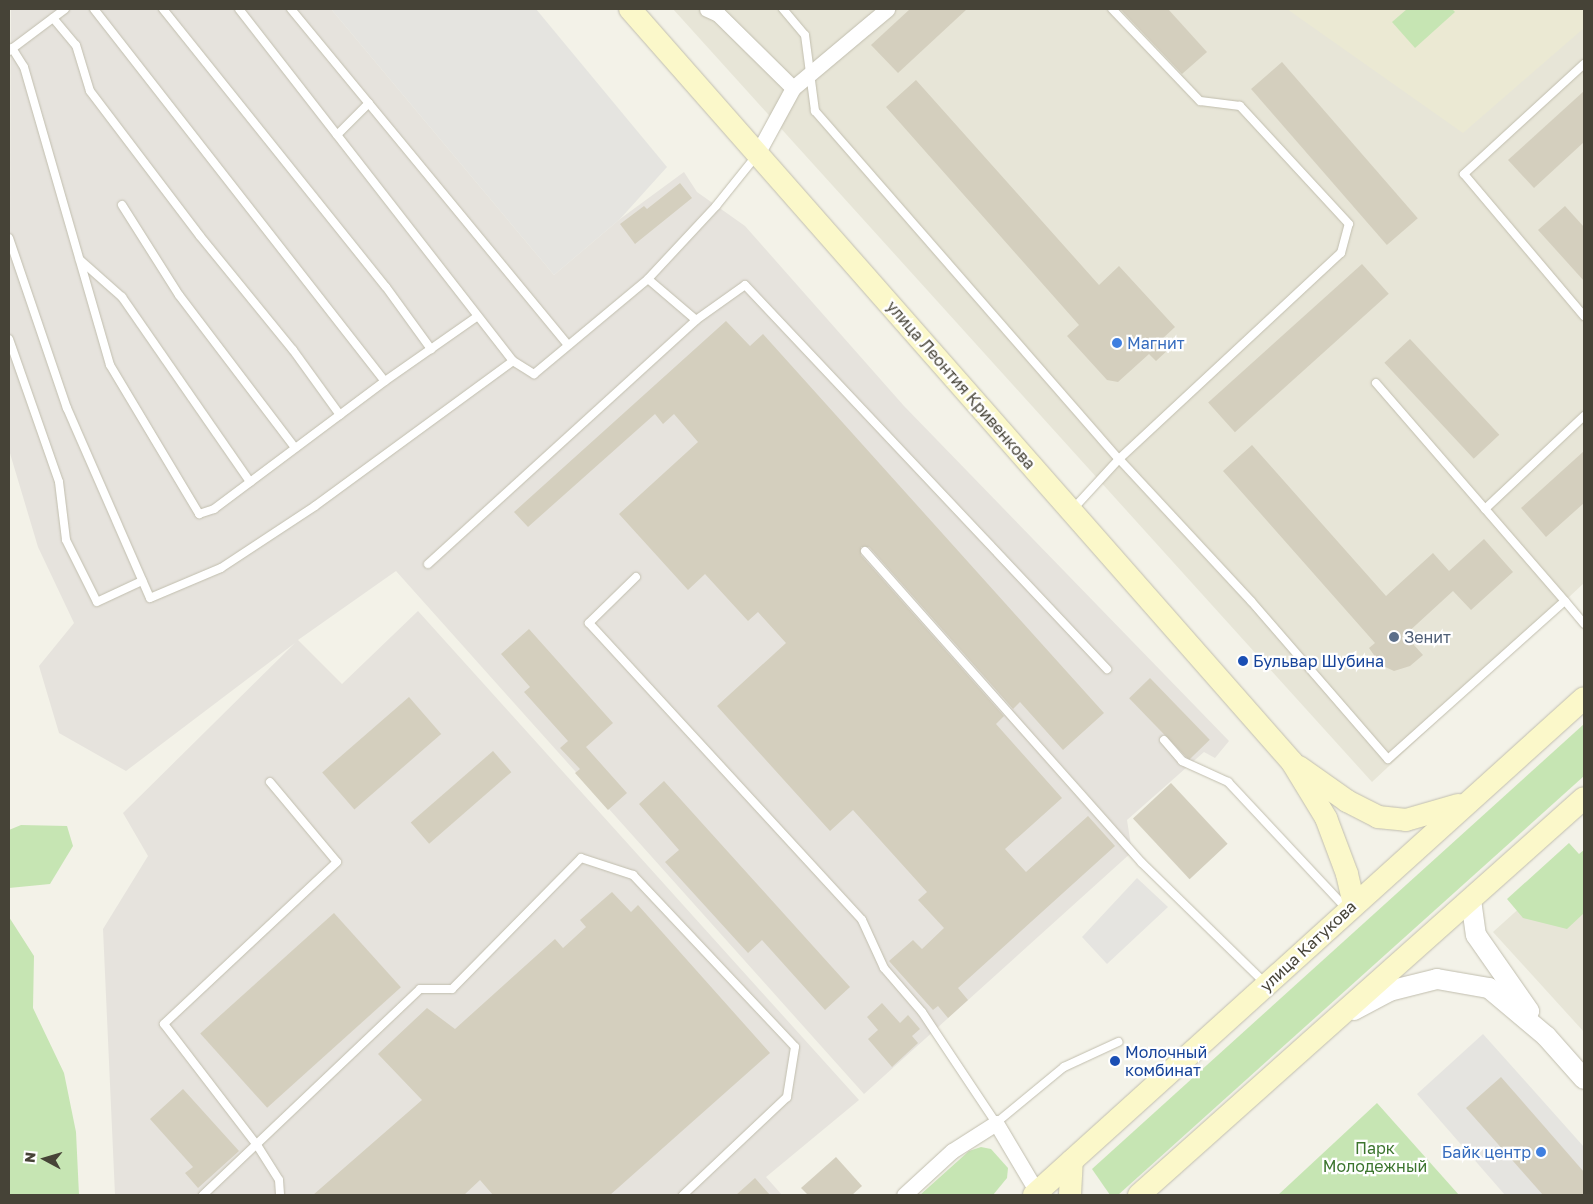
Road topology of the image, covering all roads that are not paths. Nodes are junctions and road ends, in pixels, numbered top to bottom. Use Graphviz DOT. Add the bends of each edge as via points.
graph roads {
  1 [pos="65,9"];
  2 [pos="94,9"];
  3 [pos="162,9"];
  4 [pos="239,9"];
  5 [pos="291,9"];
  6 [pos="630,9"];
  7 [pos="707,9"];
  8 [pos="783,9"];
  9 [pos="887,9"];
  10 [pos="1112,9"];
  11 [pos="53,18"];
  12 [pos="10,50"];
  13 [pos="1584,64"];
  14 [pos="810,76"];
  15 [pos="793,88"];
  16 [pos="369,103"];
  17 [pos="337,135"];
  18 [pos="758,154"];
  19 [pos="122,205"];
  20 [pos="9,238"];
  21 [pos="80,260"];
  22 [pos="648,279"];
  23 [pos="478,316"];
  24 [pos="1584,316"];
  25 [pos="696,320"];
  26 [pos="9,339"];
  27 [pos="568,345"];
  28 [pos="431,349"];
  29 [pos="513,362"];
  30 [pos="385,381"];
  31 [pos="1376,383"];
  32 [pos="340,415"];
  33 [pos="1584,416"];
  34 [pos="295,448"];
  35 [pos="1119,459"];
  36 [pos="250,482"];
  37 [pos="1484,509"];
  38 [pos="1072,511"];
  39 [pos="865,551"];
  40 [pos="428,564"];
  41 [pos="636,577"];
  42 [pos="142,581"];
  43 [pos="1565,602"];
  44 [pos="1584,624"];
  45 [pos="1107,669"];
  46 [pos="1584,698"];
  47 [pos="1164,740"];
  48 [pos="1292,762"];
  49 [pos="270,782"];
  50 [pos="1584,798"];
  51 [pos="1468,801"];
  52 [pos="1471,900"];
  53 [pos="1351,907"];
  54 [pos="1266,985"];
  55 [pos="1334,1021"];
  56 [pos="1546,1036"];
  57 [pos="1118,1042"];
  58 [pos="1584,1079"];
  59 [pos="996,1123"];
  60 [pos="257,1145"];
  61 [pos="1072,1161"];
  62 [pos="1035,1194"];
  63 [pos="203,1195"];
  64 [pos="280,1195"];
  65 [pos="683,1195"];
  66 [pos="904,1195"];
  67 [pos="1070,1195"];
  68 [pos="1140,1195"];
  1 -- 11 [label="lane"];
  2 -- 30 [label="lane"];
  3 -- 28 [label="lane" via="386,287"];
  4 -- 17 [label="lane"];
  5 -- 16 [label="lane"];
  6 -- 18 [label="main road, улица Леонтия Кривенкова"];
  7 -- 15 [label="street" via="718,14"];
  8 -- 14 [label="lane" via="805,34"];
  9 -- 14 [label="street"];
  10 -- 35 [label="lane" via="1200,101 1240,106 1349,224 1341,253"];
  11 -- 12 [label="lane"];
  11 -- 32 [label="lane" via="76,45 90,90"];
  12 -- 21 [label="lane" via="24,67"];
  13 -- 24 [label="lane" via="1464,174"];
  14 -- 15 [label="street"];
  14 -- 35 [label="lane" via="815,111"];
  15 -- 18 [label="street"];
  16 -- 17 [label="lane"];
  16 -- 27 [label="lane"];
  17 -- 23 [label="lane"];
  18 -- 22 [label="lane" via="716,206"];
  18 -- 38 [label="main road, улица Леонтия Кривенкова"];
  19 -- 34 [label="lane" via="179,295"];
  20 -- 42 [label="lane" via="67,408"];
  21 -- 36 [label="lane" via="122,297"];
  21 -- 36 [label="lane" via="110,365 199,514 214,509"];
  22 -- 25 [label="lane"];
  22 -- 27 [label="lane"];
  23 -- 28 [label="lane"];
  23 -- 29 [label="lane"];
  25 -- 40 [label="lane"];
  25 -- 45 [label="lane" via="745,285"];
  26 -- 42 [label="lane" via="59,482 66,540 98,602"];
  27 -- 29 [label="lane" via="534,374"];
  28 -- 30 [label="lane"];
  29 -- 42 [label="lane" via="316,506 221,568 150,598"];
  30 -- 32 [label="lane"];
  31 -- 37 [label="lane"];
  32 -- 34 [label="lane"];
  33 -- 37 [label="lane"];
  34 -- 36 [label="lane"];
  35 -- 38 [label="lane"];
  35 -- 43 [label="lane" via="1251,601 1388,759"];
  37 -- 43 [label="lane"];
  38 -- 48 [label="main road, улица Леонтия Кривенкова"];
  39 -- 54 [label="lane" via="1142,863"];
  41 -- 59 [label="lane" via="589,623 862,920 884,968 922,1012"];
  43 -- 44 [label="lane"];
  46 -- 51 [label="main road, улица Катукова"];
  47 -- 53 [label="lane" via="1182,761 1228,782"];
  48 -- 51 [label="main road" via="1347,801 1378,817 1406,820"];
  48 -- 53 [label="main road" via="1326,818 1347,874"];
  49 -- 60 [label="lane" via="337,862 164,1024"];
  50 -- 52 [label="main road"];
  51 -- 53 [label="main road, улица Катукова"];
  52 -- 55 [label="main road"];
  52 -- 56 [label="street" via="1476,934"];
  53 -- 54 [label="main road, улица Катукова"];
  54 -- 61 [label="main road, улица Катукова"];
  55 -- 56 [label="street" via="1389,991 1437,979 1489,988"];
  55 -- 68 [label="main road"];
  56 -- 58 [label="street"];
  57 -- 59 [label="lane" via="1064,1067"];
  59 -- 62 [label="street"];
  59 -- 66 [label="street" via="952,1151"];
  60 -- 63 [label="lane"];
  60 -- 64 [label="lane" via="279,1180"];
  60 -- 65 [label="lane" via="420,989 452,990 581,858 634,875 795,1047 787,1097"];
  61 -- 62 [label="main road, улица Катукова"];
  61 -- 67 [label="main road"];
}
